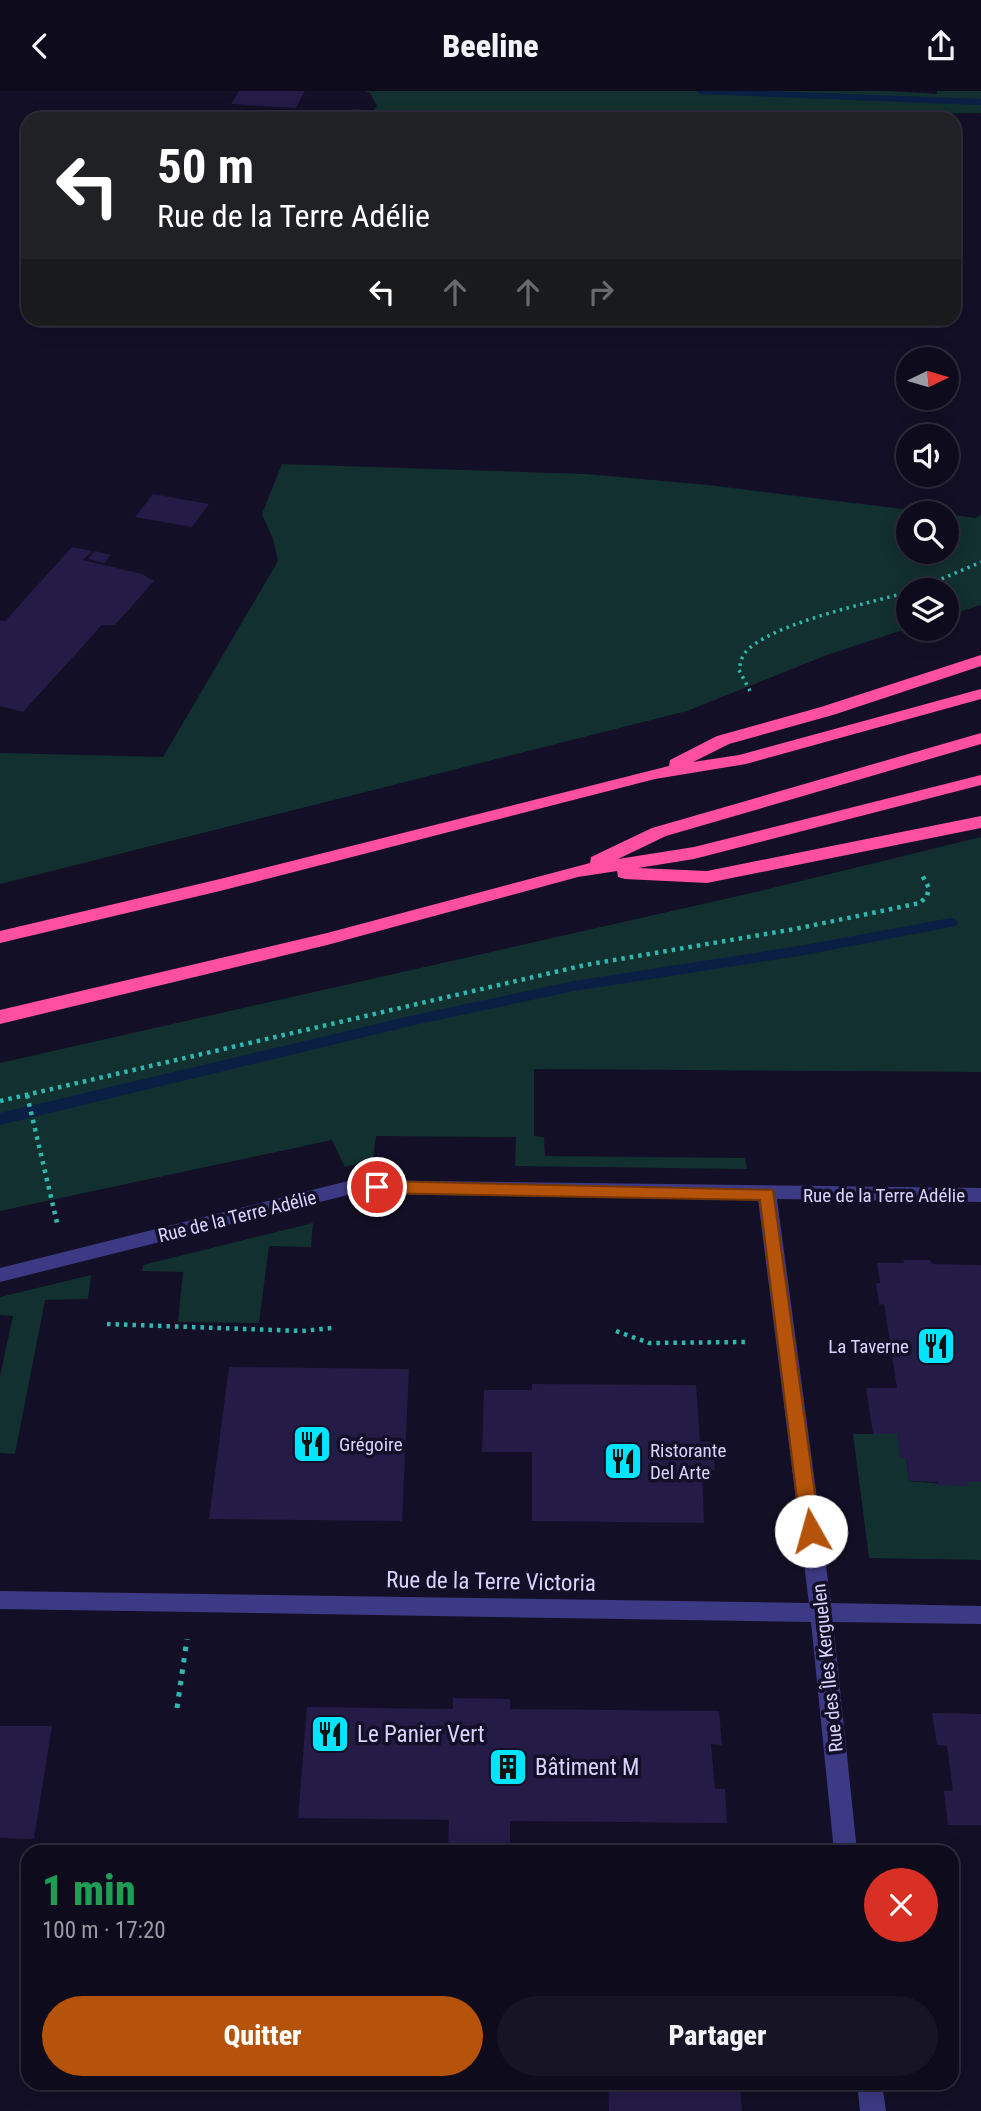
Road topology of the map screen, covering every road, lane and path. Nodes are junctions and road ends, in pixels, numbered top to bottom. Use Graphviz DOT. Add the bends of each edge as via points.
graph roads {
  1 [pos="981,562"];
  2 [pos="944,578"];
  3 [pos="896,595"];
  4 [pos="981,660"];
  5 [pos="750,691"];
  6 [pos="981,694"];
  7 [pos="981,738"];
  8 [pos="655,774"];
  9 [pos="981,781"];
  10 [pos="981,822"];
  11 [pos="577,871"];
  12 [pos="922,875"];
  13 [pos="0,937"];
  14 [pos="0,1017"];
  15 [pos="27,1095"];
  16 [pos="0,1101"];
  17 [pos="767,1194"];
  18 [pos="981,1195"];
  19 [pos="65,1258"];
  20 [pos="0,1275"];
  21 [pos="107,1324"];
  22 [pos="332,1328"];
  23 [pos="616,1331"];
  24 [pos="787,1342"];
  25 [pos="0,1599"];
  26 [pos="192,1604"];
  27 [pos="821,1612"];
  28 [pos="981,1615"];
  29 [pos="177,1708"];
  30 [pos="845,1845"];
  31 [pos="871,2090"];
  32 [pos="873,2111"];
  1 -- 2 [label="path"];
  3 -- 5 [label="path" via="759,642 743,656 739,670"];
  4 -- 8 [label="highway" via="723,740"];
  6 -- 8 [label="highway" via="740,760"];
  7 -- 11 [label="highway" via="659,832"];
  8 -- 13 [label="highway"];
  9 -- 11 [label="highway" via="694,853"];
  10 -- 11 [label="highway" via="707,877"];
  11 -- 14 [label="highway" via="327,939"];
  12 -- 15 [label="path" via="929,888 920,903 585,965"];
  15 -- 16 [label="path"];
  15 -- 19 [label="path"];
  17 -- 18 [label="street, Rue de la Terre Adélie"];
  17 -- 19 [label="street, Rue de la Terre Adélie" via="352,1187"];
  17 -- 24 [label="street, Rue des Îles Kerguelen"];
  19 -- 20 [label="street, Rue de la Terre Adélie"];
  21 -- 22 [label="path" via="302,1331"];
  23 -- 24 [label="path" via="649,1343"];
  24 -- 27 [label="street, Rue des Îles Kerguelen"];
  25 -- 26 [label="street, Rue de la Terre Victoria"];
  26 -- 27 [label="street, Rue de la Terre Victoria"];
  26 -- 29 [label="path"];
  27 -- 28 [label="street, Rue de la Terre Victoria"];
  27 -- 30 [label="street, Rue des Îles Kerguelen"];
  31 -- 32 [label="street"];
}
